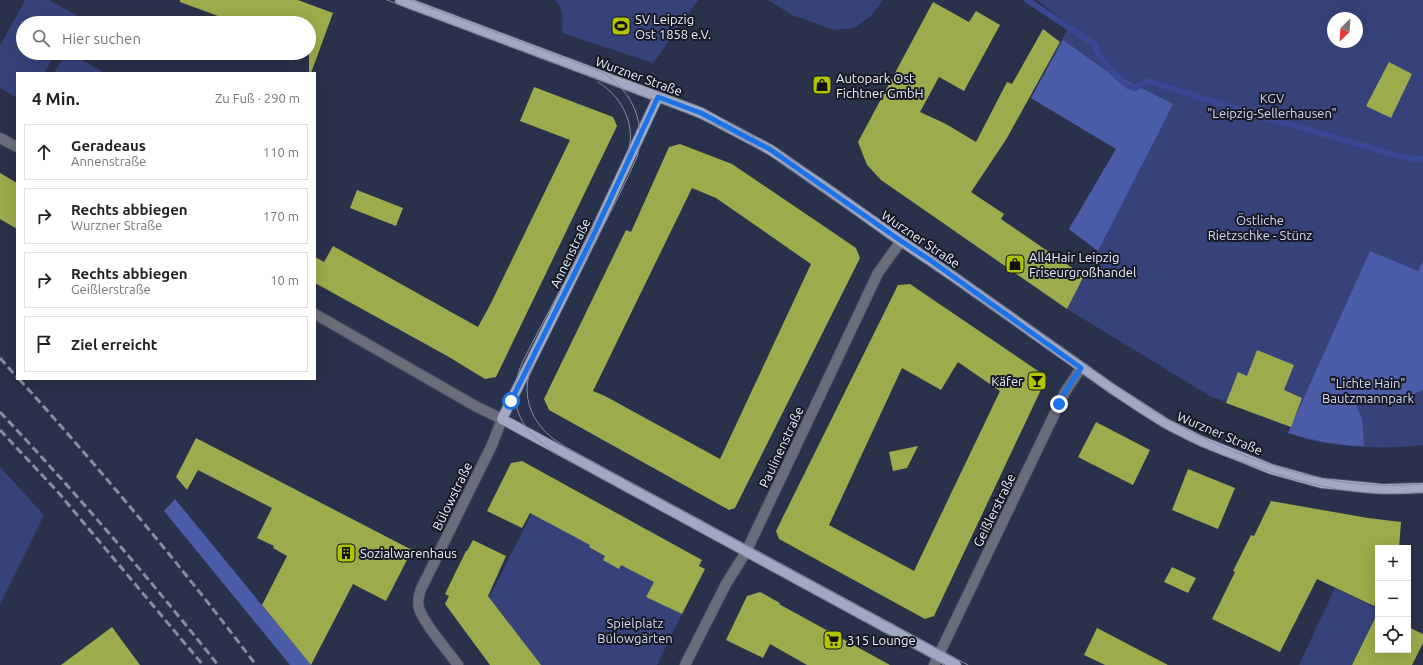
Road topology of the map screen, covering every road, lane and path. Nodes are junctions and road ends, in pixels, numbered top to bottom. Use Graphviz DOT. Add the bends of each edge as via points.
graph roads {
  1 [pos="400,0"];
  2 [pos="658,97"];
  3 [pos="0,138"];
  4 [pos="16,147"];
  5 [pos="901,241"];
  6 [pos="316,315"];
  7 [pos="1081,368"];
  8 [pos="502,419"];
  9 [pos="1423,488"];
  10 [pos="746,552"];
  11 [pos="939,655"];
  12 [pos="458,665"];
  13 [pos="685,665"];
  14 [pos="934,665"];
  15 [pos="956,665"];
  1 -- 2 [label="main road, Wurzner Straße"];
  2 -- 5 [label="main road, Wurzner Straße" via="701,113 771,150"];
  2 -- 8 [label="main road, Annenstraße" via="594,234"];
  3 -- 4 [label="street"];
  5 -- 7 [label="main road, Wurzner Straße"];
  5 -- 10 [label="street, Paulinenstraße" via="878,274"];
  6 -- 8 [label="street"];
  7 -- 9 [label="main road, Wurzner Straße" via="1183,433 1271,469 1321,483 1383,489"];
  7 -- 11 [label="street, Geißlerstraße" via="1065,392"];
  8 -- 10 [label="main road"];
  8 -- 12 [label="street, Bülowstraße" via="418,598 418,607 423,617"];
  10 -- 11 [label="main road"];
  10 -- 13 [label="street, Paulinenstraße" via="726,584"];
  11 -- 14 [label="street, Geißlerstraße"];
  11 -- 15 [label="main road"];
}
